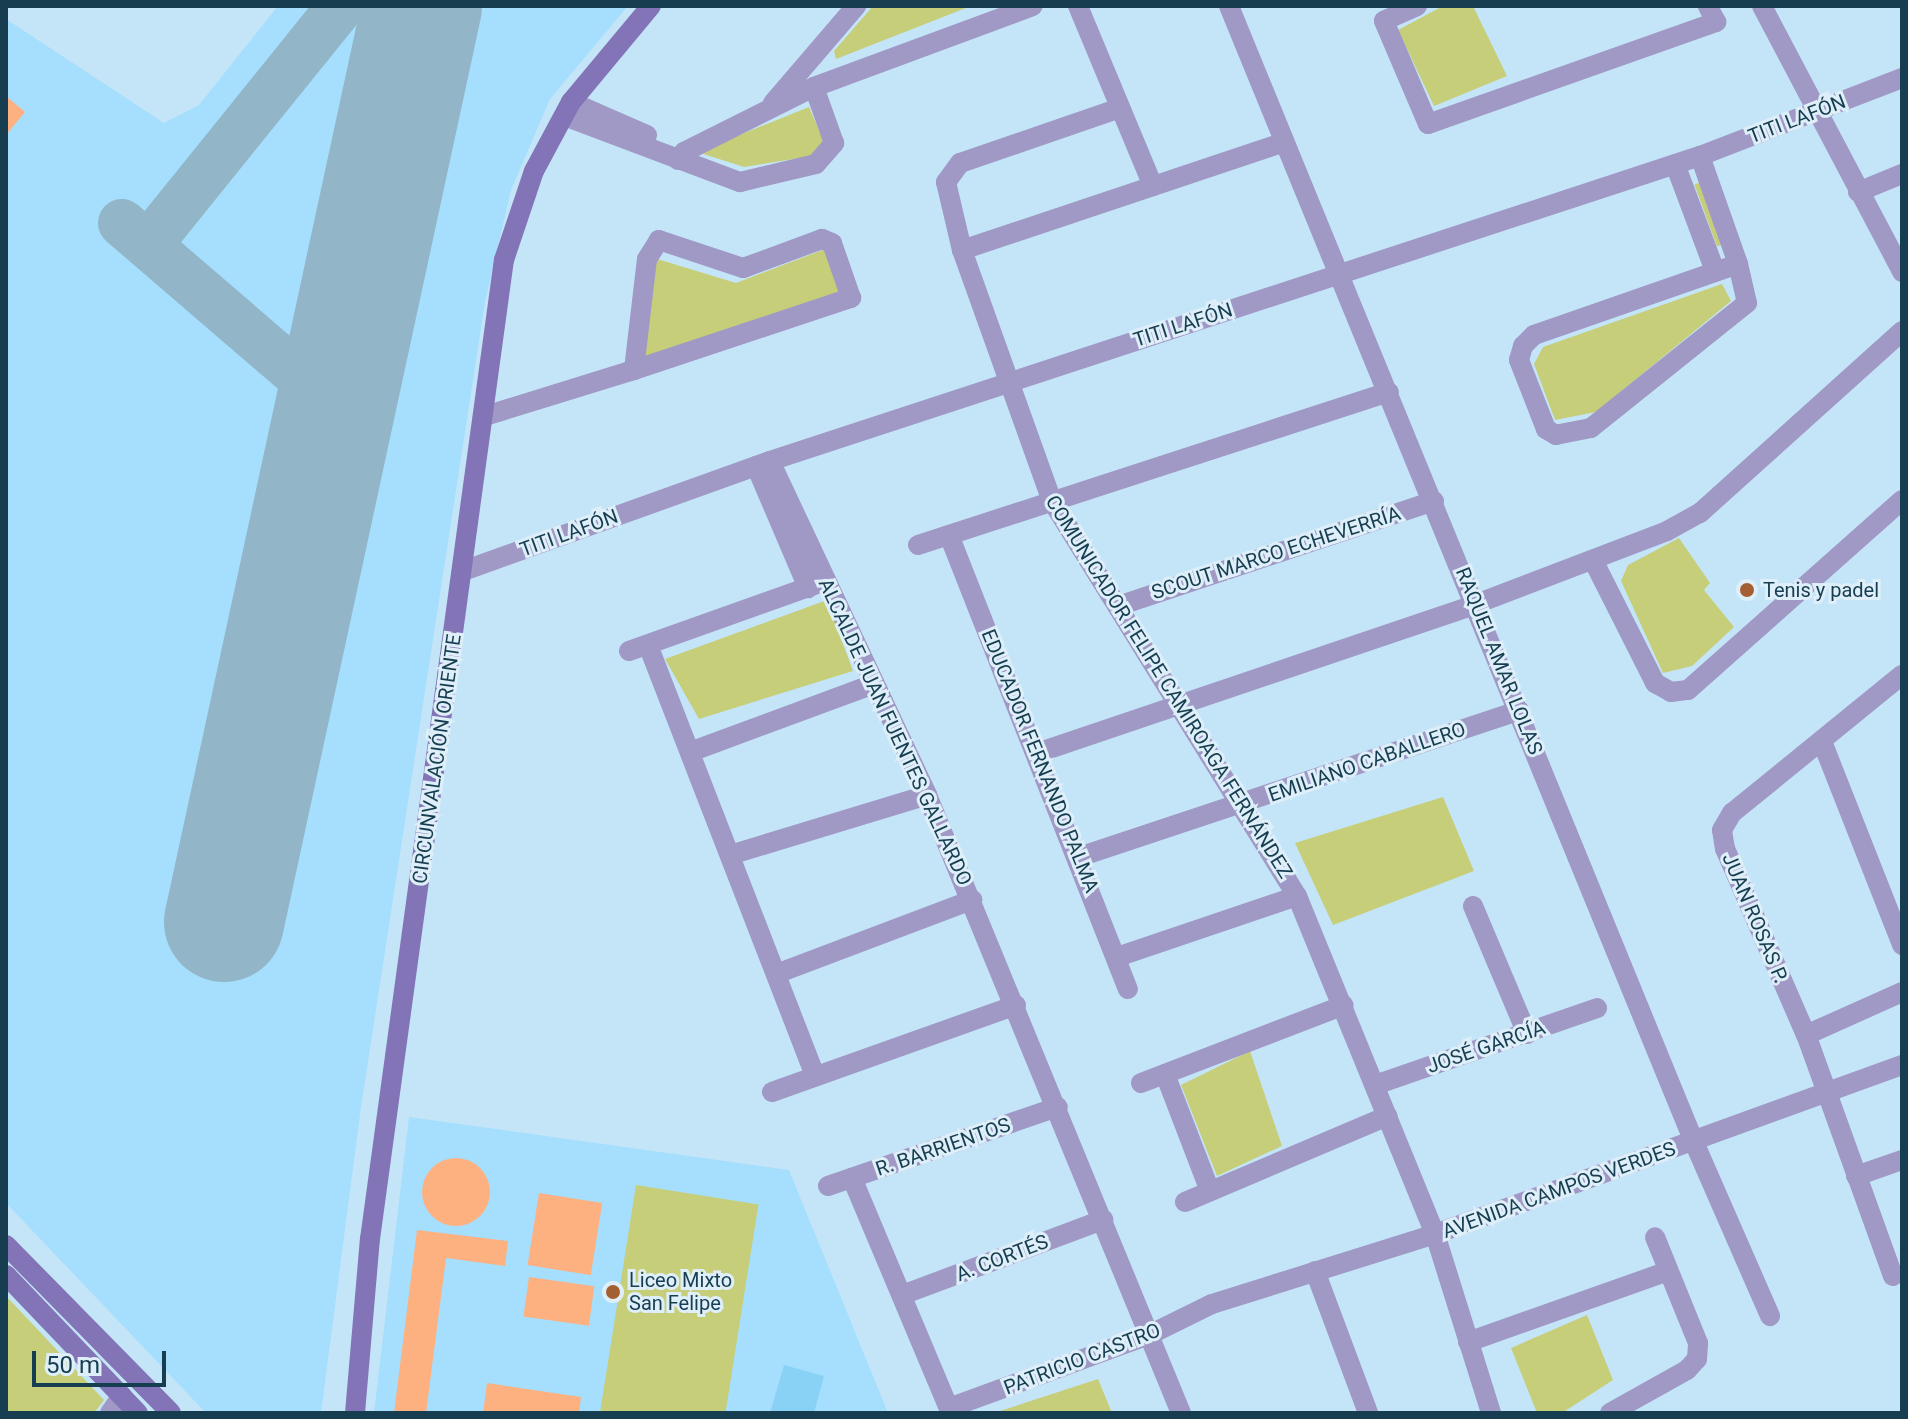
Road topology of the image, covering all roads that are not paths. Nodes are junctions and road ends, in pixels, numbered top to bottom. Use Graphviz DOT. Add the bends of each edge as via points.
graph roads {
  1 [pos="651,6"];
  2 [pos="856,6"];
  3 [pos="1033,6"];
  4 [pos="1078,6"];
  5 [pos="1229,6"];
  6 [pos="1417,6"];
  7 [pos="1708,6"];
  8 [pos="1762,6"];
  9 [pos="1902,78"];
  10 [pos="814,87"];
  11 [pos="1120,108"];
  12 [pos="568,109"];
  13 [pos="766,111"];
  14 [pos="1815,114"];
  15 [pos="1284,142"];
  16 [pos="681,156"];
  17 [pos="1700,156"];
  18 [pos="1675,164"];
  19 [pos="1902,174"];
  20 [pos="1153,186"];
  21 [pos="1858,192"];
  22 [pos="962,250"];
  23 [pos="1738,264"];
  24 [pos="1715,271"];
  25 [pos="1340,272"];
  26 [pos="1902,272"];
  27 [pos="1898,344"];
  28 [pos="634,370"];
  29 [pos="1009,383"];
  30 [pos="1389,392"];
  31 [pos="485,416"];
  32 [pos="763,464"];
  33 [pos="1902,500"];
  34 [pos="1052,501"];
  35 [pos="1434,501"];
  36 [pos="949,535"];
  37 [pos="918,545"];
  38 [pos="1593,560"];
  39 [pos="463,571"];
  40 [pos="817,585"];
  41 [pos="1476,604"];
  42 [pos="1118,606"];
  43 [pos="1902,675"];
  44 [pos="874,684"];
  45 [pos="1181,705"];
  46 [pos="1519,711"];
  47 [pos="1823,744"];
  48 [pos="690,752"];
  49 [pos="1037,753"];
  50 [pos="927,795"];
  51 [pos="1244,804"];
  52 [pos="730,855"];
  53 [pos="1079,857"];
  54 [pos="1297,896"];
  55 [pos="972,900"];
  56 [pos="1473,906"];
  57 [pos="1902,945"];
  58 [pos="1117,957"];
  59 [pos="776,974"];
  60 [pos="1128,989"];
  61 [pos="1902,992"];
  62 [pos="1016,1005"];
  63 [pos="1344,1005"];
  64 [pos="1597,1008"];
  65 [pos="1527,1034"];
  66 [pos="1806,1035"];
  67 [pos="1902,1065"];
  68 [pos="1165,1074"];
  69 [pos="815,1075"];
  70 [pos="1141,1083"];
  71 [pos="1375,1085"];
  72 [pos="772,1092"];
  73 [pos="1826,1093"];
  74 [pos="1058,1107"];
  75 [pos="1388,1116"];
  76 [pos="1694,1142"];
  77 [pos="1902,1160"];
  78 [pos="1856,1176"];
  79 [pos="852,1178"];
  80 [pos="828,1186"];
  81 [pos="1210,1191"];
  82 [pos="1185,1202"];
  83 [pos="1103,1220"];
  84 [pos="1435,1234"];
  85 [pos="1655,1237"];
  86 [pos="6,1245"];
  87 [pos="1894,1256"];
  88 [pos="1315,1271"];
  89 [pos="1666,1272"];
  90 [pos="6,1275"];
  91 [pos="1893,1276"];
  92 [pos="902,1295"];
  93 [pos="1212,1304"];
  94 [pos="1770,1316"];
  95 [pos="1149,1335"];
  96 [pos="1468,1342"];
  97 [pos="122,1396"];
  98 [pos="950,1411"];
  99 [pos="110,1413"];
  100 [pos="138,1413"];
  101 [pos="171,1413"];
  102 [pos="355,1413"];
  103 [pos="1181,1413"];
  104 [pos="1368,1413"];
  105 [pos="1491,1413"];
  106 [pos="1610,1413"];
  1 -- 12 [label="street, CIRCUNVALACIÓN ORIENTE"];
  2 -- 13 [label="street"];
  3 -- 10 [label="street"];
  4 -- 11 [label="street"];
  5 -- 15 [label="street, RAQUEL AMAR LOLAS"];
  6 -- 7 [label="street" via="1384,21 1428,124 1716,22"];
  8 -- 14 [label="street"];
  9 -- 14 [label="street, TITI LAFÓN"];
  10 -- 13 [label="street"];
  10 -- 16 [label="street" via="834,143 816,164 740,182"];
  11 -- 20 [label="street"];
  11 -- 22 [label="street, COMUNICADOR FELIPE CAMIROAGA FERNÁNDEZ" via="960,163 946,182"];
  12 -- 16 [label="street"];
  12 -- 31 [label="street, CIRCUNVALACIÓN ORIENTE" via="522,200 504,260"];
  13 -- 16 [label="street"];
  14 -- 17 [label="street, TITI LAFÓN"];
  14 -- 21 [label="street"];
  15 -- 20 [label="street"];
  15 -- 25 [label="street, RAQUEL AMAR LOLAS"];
  17 -- 18 [label="street, TITI LAFÓN"];
  17 -- 23 [label="street"];
  18 -- 24 [label="street"];
  18 -- 25 [label="street, TITI LAFÓN"];
  19 -- 21 [label="street"];
  20 -- 22 [label="street"];
  21 -- 26 [label="street"];
  22 -- 29 [label="street, COMUNICADOR FELIPE CAMIROAGA FERNÁNDEZ"];
  23 -- 24 [label="street"];
  23 -- 24 [label="street" via="1747,303 1591,428 1556,435 1546,429 1519,360 1534,335"];
  25 -- 29 [label="street, TITI LAFÓN"];
  25 -- 30 [label="street, RAQUEL AMAR LOLAS"];
  27 -- 38 [label="street" via="1700,513"];
  28 -- 28 [label="street" via="647,259 659,240 743,268 822,239 832,243 851,298"];
  28 -- 31 [label="street"];
  29 -- 32 [label="street, TITI LAFÓN"];
  29 -- 34 [label="street, COMUNICADOR FELIPE CAMIROAGA FERNÁNDEZ"];
  30 -- 34 [label="street"];
  30 -- 35 [label="street, RAQUEL AMAR LOLAS"];
  31 -- 39 [label="street, CIRCUNVALACIÓN ORIENTE"];
  32 -- 39 [label="street, TITI LAFÓN"];
  32 -- 40 [label="street, ALCALDE JUAN FUENTES GALLARDO"];
  33 -- 38 [label="street" via="1688,690 1671,692 1649,674"];
  34 -- 36 [label="street"];
  34 -- 42 [label="street, COMUNICADOR FELIPE CAMIROAGA FERNÁNDEZ"];
  35 -- 41 [label="street, RAQUEL AMAR LOLAS"];
  35 -- 42 [label="street, SCOUT MARCO ECHEVERRÍA"];
  36 -- 37 [label="street"];
  36 -- 49 [label="street, EDUCADOR FERNANDO PALMA"];
  38 -- 41 [label="street"];
  39 -- 102 [label="street, CIRCUNVALACIÓN ORIENTE" via="370,1239"];
  40 -- 44 [label="street, ALCALDE JUAN FUENTES GALLARDO"];
  40 -- 48 [label="street" via="638,648"];
  41 -- 45 [label="street"];
  41 -- 46 [label="street, RAQUEL AMAR LOLAS"];
  42 -- 45 [label="street, COMUNICADOR FELIPE CAMIROAGA FERNÁNDEZ"];
  43 -- 47 [label="street, JUAN ROSAS P."];
  44 -- 48 [label="street"];
  44 -- 50 [label="street, ALCALDE JUAN FUENTES GALLARDO"];
  45 -- 49 [label="street"];
  45 -- 51 [label="street, COMUNICADOR FELIPE CAMIROAGA FERNÁNDEZ"];
  46 -- 51 [label="street, EMILIANO CABALLERO"];
  46 -- 76 [label="street, RAQUEL AMAR LOLAS"];
  47 -- 57 [label="street"];
  47 -- 66 [label="street, JUAN ROSAS P." via="1732,813 1722,830 1725,849"];
  48 -- 52 [label="street"];
  49 -- 53 [label="street, EDUCADOR FERNANDO PALMA"];
  50 -- 52 [label="street"];
  50 -- 55 [label="street, ALCALDE JUAN FUENTES GALLARDO"];
  51 -- 53 [label="street, EMILIANO CABALLERO"];
  51 -- 54 [label="street, COMUNICADOR FELIPE CAMIROAGA FERNÁNDEZ"];
  52 -- 59 [label="street"];
  53 -- 58 [label="street, EDUCADOR FERNANDO PALMA"];
  54 -- 58 [label="street"];
  54 -- 63 [label="street, COMUNICADOR FELIPE CAMIROAGA FERNÁNDEZ"];
  55 -- 59 [label="street"];
  55 -- 62 [label="street, ALCALDE JUAN FUENTES GALLARDO"];
  56 -- 65 [label="street"];
  58 -- 60 [label="street, EDUCADOR FERNANDO PALMA"];
  59 -- 69 [label="street"];
  61 -- 66 [label="street"];
  62 -- 69 [label="street"];
  62 -- 74 [label="street, ALCALDE JUAN FUENTES GALLARDO"];
  63 -- 68 [label="street"];
  63 -- 71 [label="street, COMUNICADOR FELIPE CAMIROAGA FERNÁNDEZ"];
  64 -- 65 [label="street, JOSÉ GARCÍA"];
  65 -- 71 [label="street, JOSÉ GARCÍA"];
  66 -- 73 [label="street, JUAN ROSAS P."];
  67 -- 73 [label="street, AVENIDA CAMPOS VERDES"];
  68 -- 70 [label="street"];
  68 -- 81 [label="street"];
  69 -- 72 [label="street"];
  71 -- 75 [label="street, COMUNICADOR FELIPE CAMIROAGA FERNÁNDEZ"];
  73 -- 76 [label="street, AVENIDA CAMPOS VERDES"];
  73 -- 78 [label="street, JUAN ROSAS P."];
  74 -- 79 [label="street, R. BARRIENTOS"];
  74 -- 83 [label="street, ALCALDE JUAN FUENTES GALLARDO"];
  75 -- 81 [label="street"];
  75 -- 84 [label="street, COMUNICADOR FELIPE CAMIROAGA FERNÁNDEZ"];
  76 -- 84 [label="street, AVENIDA CAMPOS VERDES"];
  76 -- 94 [label="street, RAQUEL AMAR LOLAS"];
  77 -- 78 [label="street"];
  78 -- 87 [label="street, JUAN ROSAS P."];
  79 -- 80 [label="street, R. BARRIENTOS"];
  79 -- 92 [label="street"];
  81 -- 82 [label="street"];
  83 -- 92 [label="street, A. CORTÉS"];
  83 -- 95 [label="street, ALCALDE JUAN FUENTES GALLARDO"];
  84 -- 88 [label="street, AVENIDA CAMPOS VERDES"];
  84 -- 96 [label="street, COMUNICADOR FELIPE CAMIROAGA FERNÁNDEZ"];
  85 -- 89 [label="street"];
  86 -- 101 [label="street"];
  87 -- 91 [label="street, JUAN ROSAS P."];
  88 -- 93 [label="street, AVENIDA CAMPOS VERDES"];
  88 -- 104 [label="street"];
  89 -- 96 [label="street"];
  89 -- 106 [label="street" via="1698,1343 1697,1359 1687,1370"];
  90 -- 97 [label="street"];
  92 -- 98 [label="street"];
  93 -- 95 [label="street, PATRICIO CASTRO"];
  95 -- 98 [label="street, PATRICIO CASTRO"];
  95 -- 103 [label="street, ALCALDE JUAN FUENTES GALLARDO"];
  96 -- 105 [label="street, COMUNICADOR FELIPE CAMIROAGA FERNÁNDEZ"];
  97 -- 99 [label="street"];
  97 -- 100 [label="street"];
}
